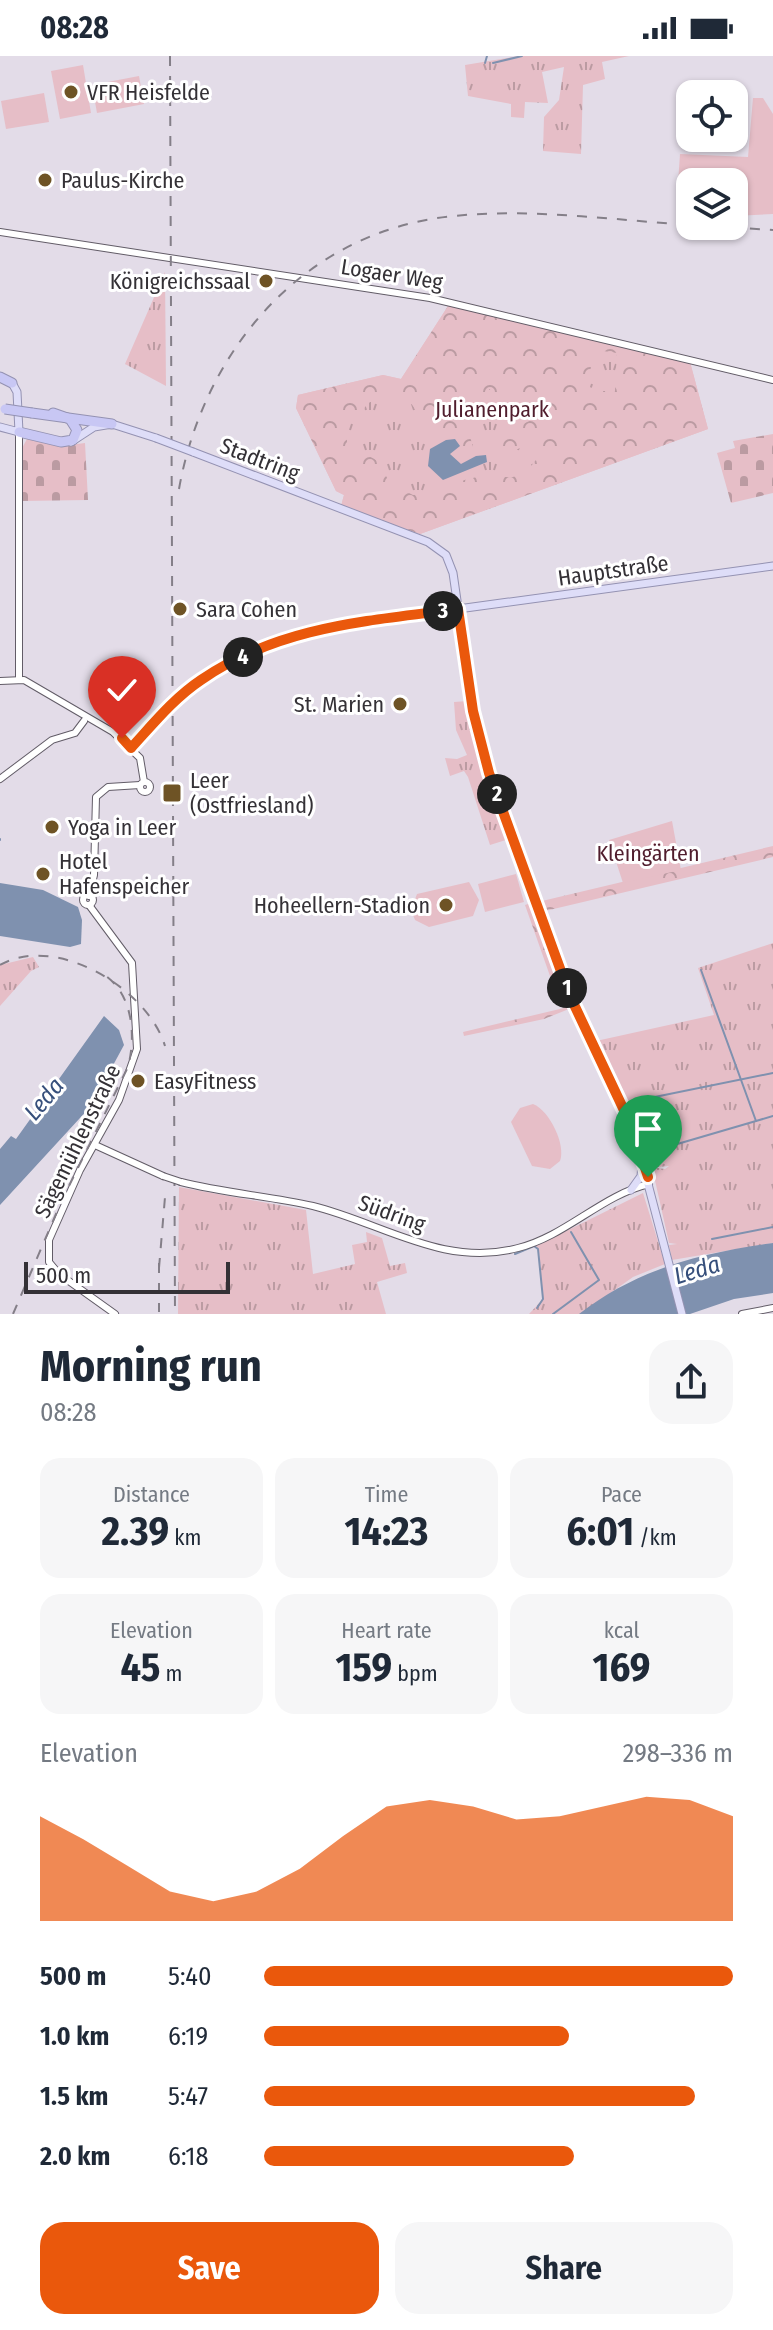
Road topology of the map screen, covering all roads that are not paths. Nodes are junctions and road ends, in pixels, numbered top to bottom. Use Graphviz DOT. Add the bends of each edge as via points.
graph roads {
  1 [pos="0,232"];
  2 [pos="0,377"];
  3 [pos="773,380"];
  4 [pos="12,383"];
  5 [pos="2,411"];
  6 [pos="53,413"];
  7 [pos="112,424"];
  8 [pos="0,427"];
  9 [pos="19,432"];
  10 [pos="69,442"];
  11 [pos="773,566"];
  12 [pos="456,591"];
  13 [pos="479,606"];
  14 [pos="458,609"];
  15 [pos="461,627"];
  16 [pos="19,678"];
  17 [pos="0,681"];
  18 [pos="88,719"];
  19 [pos="131,748"];
  20 [pos="0,779"];
  21 [pos="105,1127"];
  22 [pos="95,1145"];
  23 [pos="113,1154"];
  24 [pos="642,1158"];
  25 [pos="86,1159"];
  26 [pos="649,1184"];
  27 [pos="631,1190"];
  28 [pos="773,1308"];
  29 [pos="115,1314"];
  30 [pos="682,1314"];
  31 [pos="742,1314"];
  1 -- 3 [label="main road, Logaer Weg" via="430,298"];
  2 -- 4 [label="highway"];
  4 -- 9 [label="main road"];
  5 -- 6 [label="highway, Stadtring, bridge"];
  6 -- 7 [label="highway, Stadtring"];
  6 -- 10 [label="highway" via="77,427"];
  7 -- 10 [label="main road" via="94,427"];
  7 -- 12 [label="main road, Stadtring, bridge" via="433,545 450,563"];
  8 -- 9 [label="main road"];
  9 -- 10 [label="highway"];
  9 -- 16 [label="main road"];
  11 -- 13 [label="main road, Hauptstraße"];
  12 -- 13 [label="main road"];
  12 -- 14 [label="main road, Stadtring"];
  13 -- 14 [label="main road, Hauptstraße"];
  13 -- 15 [label="main road"];
  14 -- 15 [label="main road, Stadtring"];
  14 -- 19 [label="main road" via="295,633 202,679"];
  15 -- 24 [label="main road, Stadtring" via="489,773 570,996"];
  16 -- 17 [label="main road"];
  16 -- 18 [label="main road"];
  18 -- 19 [label="main road"];
  18 -- 20 [label="main road" via="75,733 52,740"];
  19 -- 21 [label="main road, Sägemühlenstraße" via="141,760 141,785 103,788 94,804 94,875 83,901 128,954 135,987 136,1056"];
  21 -- 22 [label="main road, Sägemühlenstraße"];
  21 -- 23 [label="main road" via="103,1143"];
  22 -- 23 [label="main road, Südring"];
  22 -- 25 [label="main road, Sägemühlenstraße"];
  23 -- 25 [label="main road"];
  23 -- 27 [label="main road, Südring, bridge" via="181,1182 328,1210 442,1250 475,1254 541,1240"];
  24 -- 26 [label="main road, Stadtring"];
  24 -- 27 [label="main road" via="641,1176"];
  25 -- 29 [label="main road, Sägemühlenstraße" via="49,1240 49,1262"];
  26 -- 27 [label="main road, Südring"];
  26 -- 30 [label="main road, Stadtring"];
  28 -- 31 [label="main road"];
}
